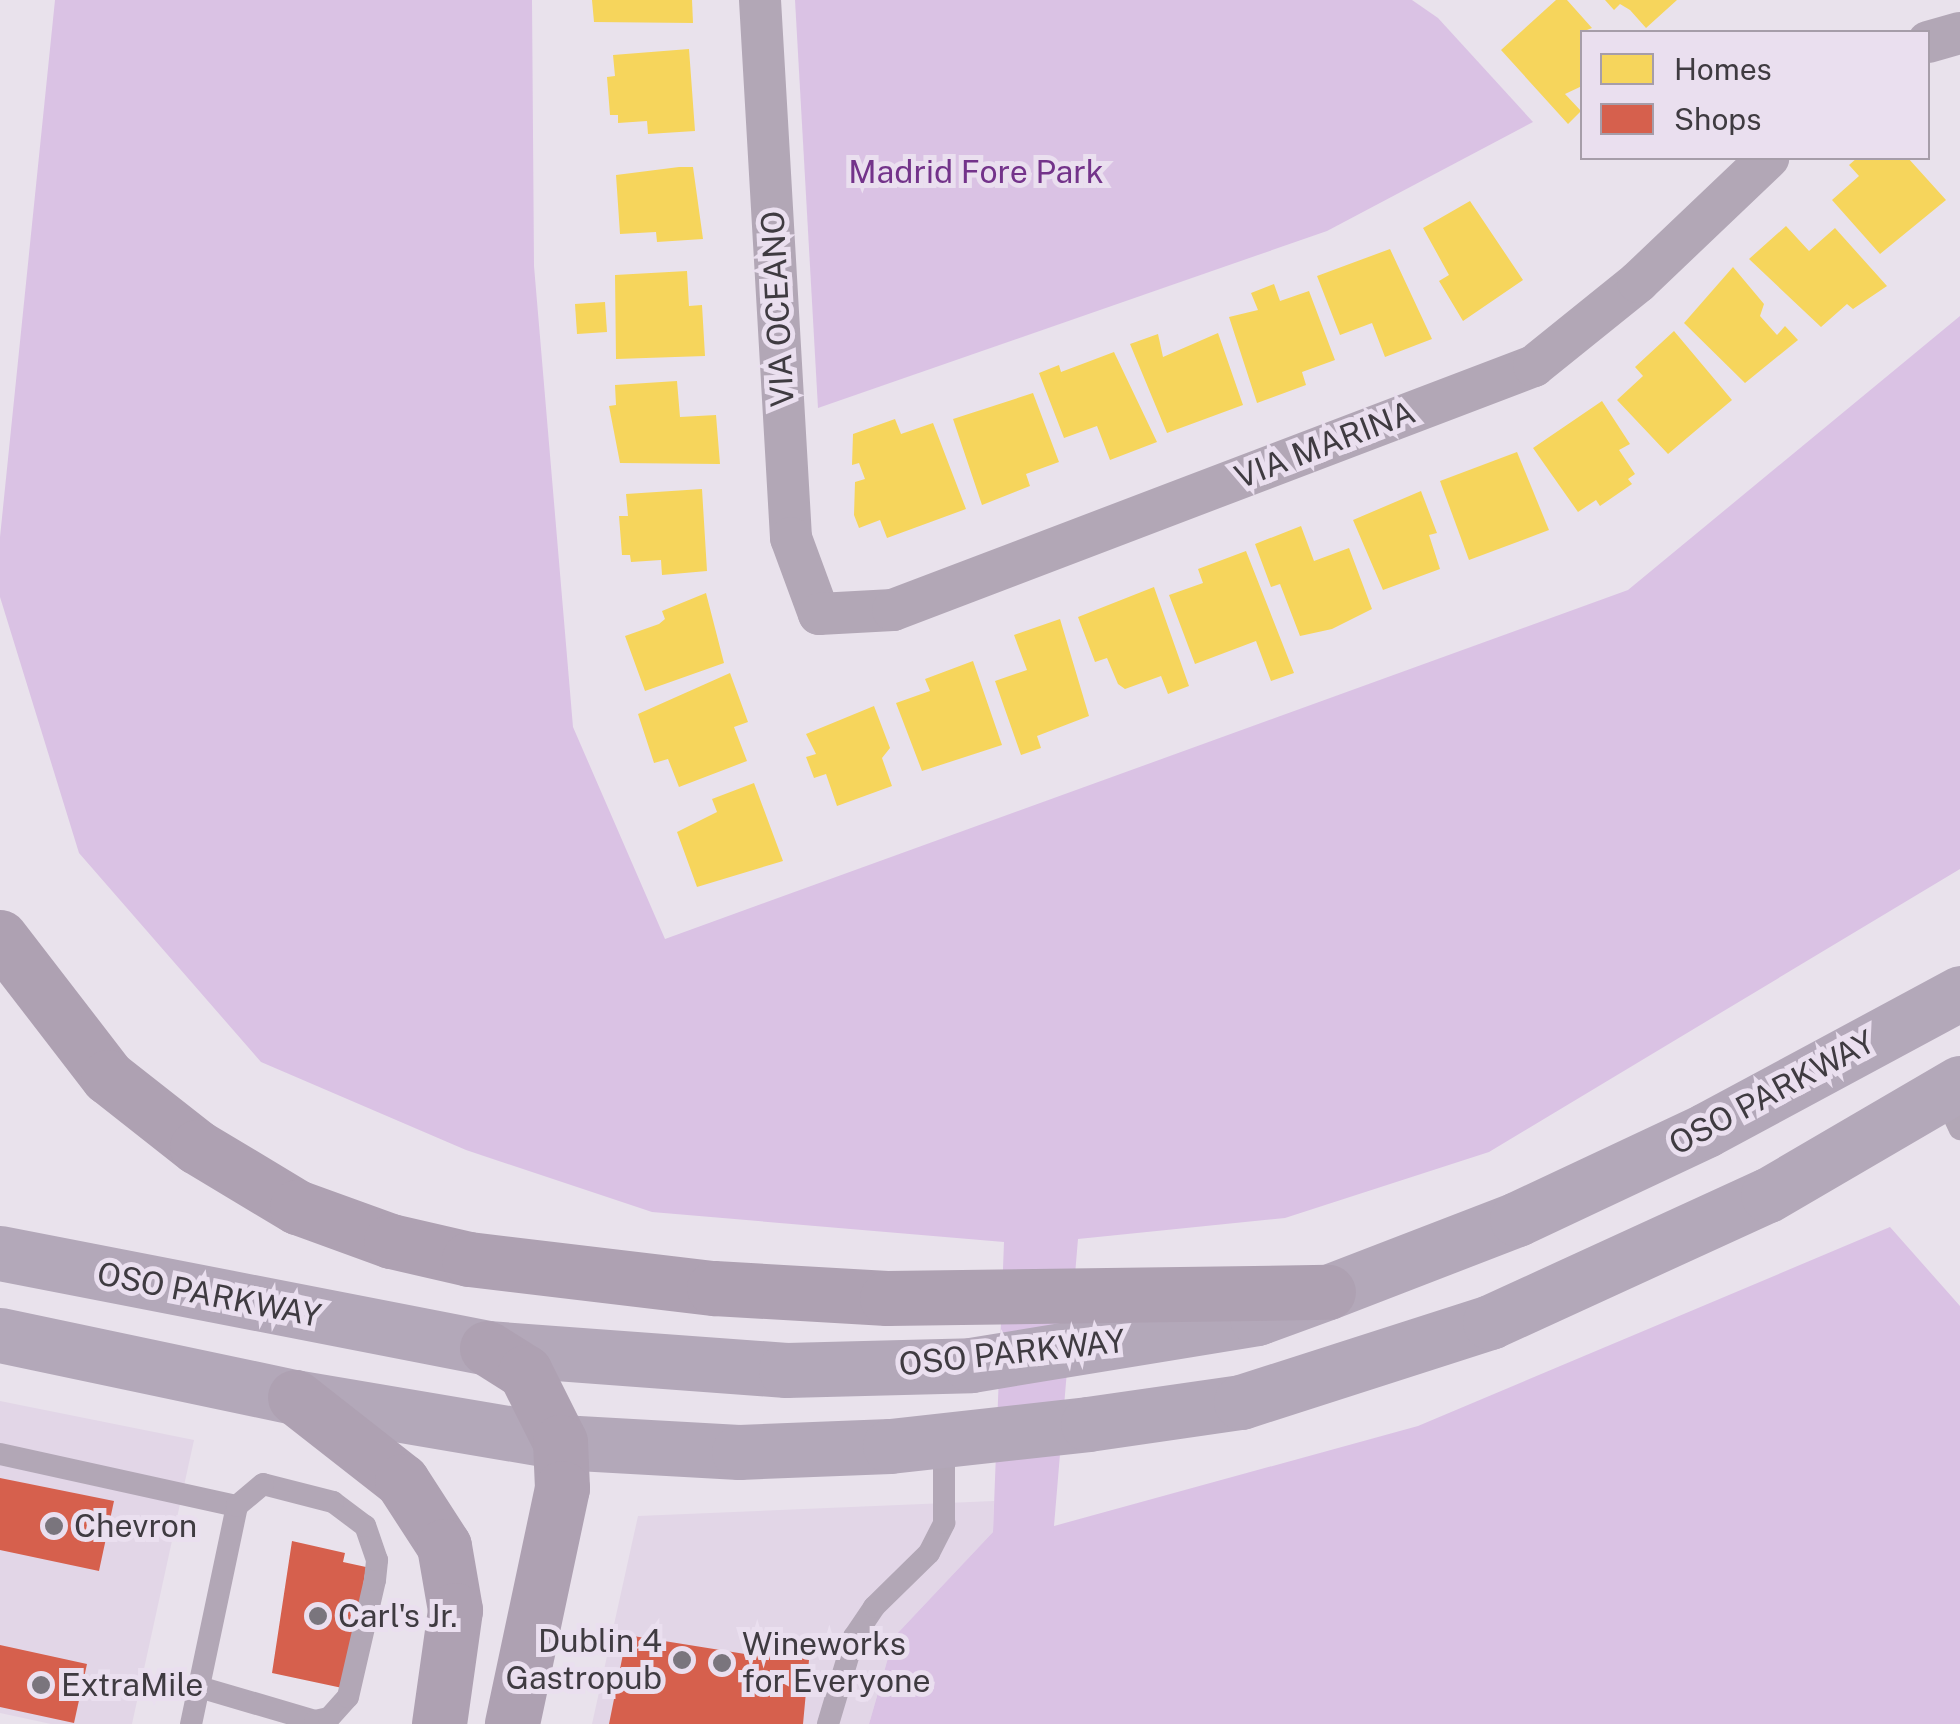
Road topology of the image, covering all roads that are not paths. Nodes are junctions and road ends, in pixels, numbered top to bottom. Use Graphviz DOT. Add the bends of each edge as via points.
graph roads {
  1 [pos="760,0"];
  2 [pos="1960,33"];
  3 [pos="1930,41"];
  4 [pos="1766,160"];
  5 [pos="819,614"];
  6 [pos="0,938"];
  7 [pos="1960,993"];
  8 [pos="1954,1102"];
  9 [pos="0,1253"];
  10 [pos="1328,1292"];
  11 [pos="0,1335"];
  12 [pos="487,1348"];
  13 [pos="971,1365"];
  14 [pos="295,1397"];
  15 [pos="944,1440"];
  16 [pos="560,1442"];
  17 [pos="0,1454"];
  18 [pos="237,1506"];
  19 [pos="199,1687"];
  20 [pos="192,1724"];
  21 [pos="439,1724"];
  22 [pos="512,1724"];
  23 [pos="828,1724"];
  1 -- 5 [label="street, VIA OCEANO" via="791,538"];
  2 -- 3 [label="street"];
  4 -- 5 [label="street, VIA MARINA" via="1638,282 1534,366 893,610"];
  6 -- 10 [label="highway" via="108,1077 197,1147 297,1207 391,1241 468,1259 677,1284 887,1298"];
  7 -- 10 [label="main road, OSO PARKWAY" via="1706,1130 1517,1219"];
  8 -- 15 [label="main road" via="1624,1265 1354,1370 1242,1402"];
  9 -- 12 [label="main road, OSO PARKWAY"];
  10 -- 13 [label="main road, OSO PARKWAY" via="1257,1318"];
  11 -- 14 [label="main road"];
  12 -- 13 [label="main road, OSO PARKWAY" via="786,1370"];
  12 -- 16 [label="highway" via="525,1372"];
  13 -- 15 [label="main road"];
  14 -- 16 [label="main road"];
  14 -- 21 [label="highway" via="402,1480 444,1546 455,1610"];
  15 -- 16 [label="main road" via="739,1452"];
  15 -- 23 [label="lane" via="944,1523 929,1553 874,1607 854,1637"];
  16 -- 22 [label="highway" via="562,1488"];
  17 -- 18 [label="lane"];
  18 -- 19 [label="lane"];
  18 -- 19 [label="lane" via="263,1484 333,1502 370,1536 375,1580 348,1697 329,1718 315,1721"];
  19 -- 20 [label="lane"];
}
